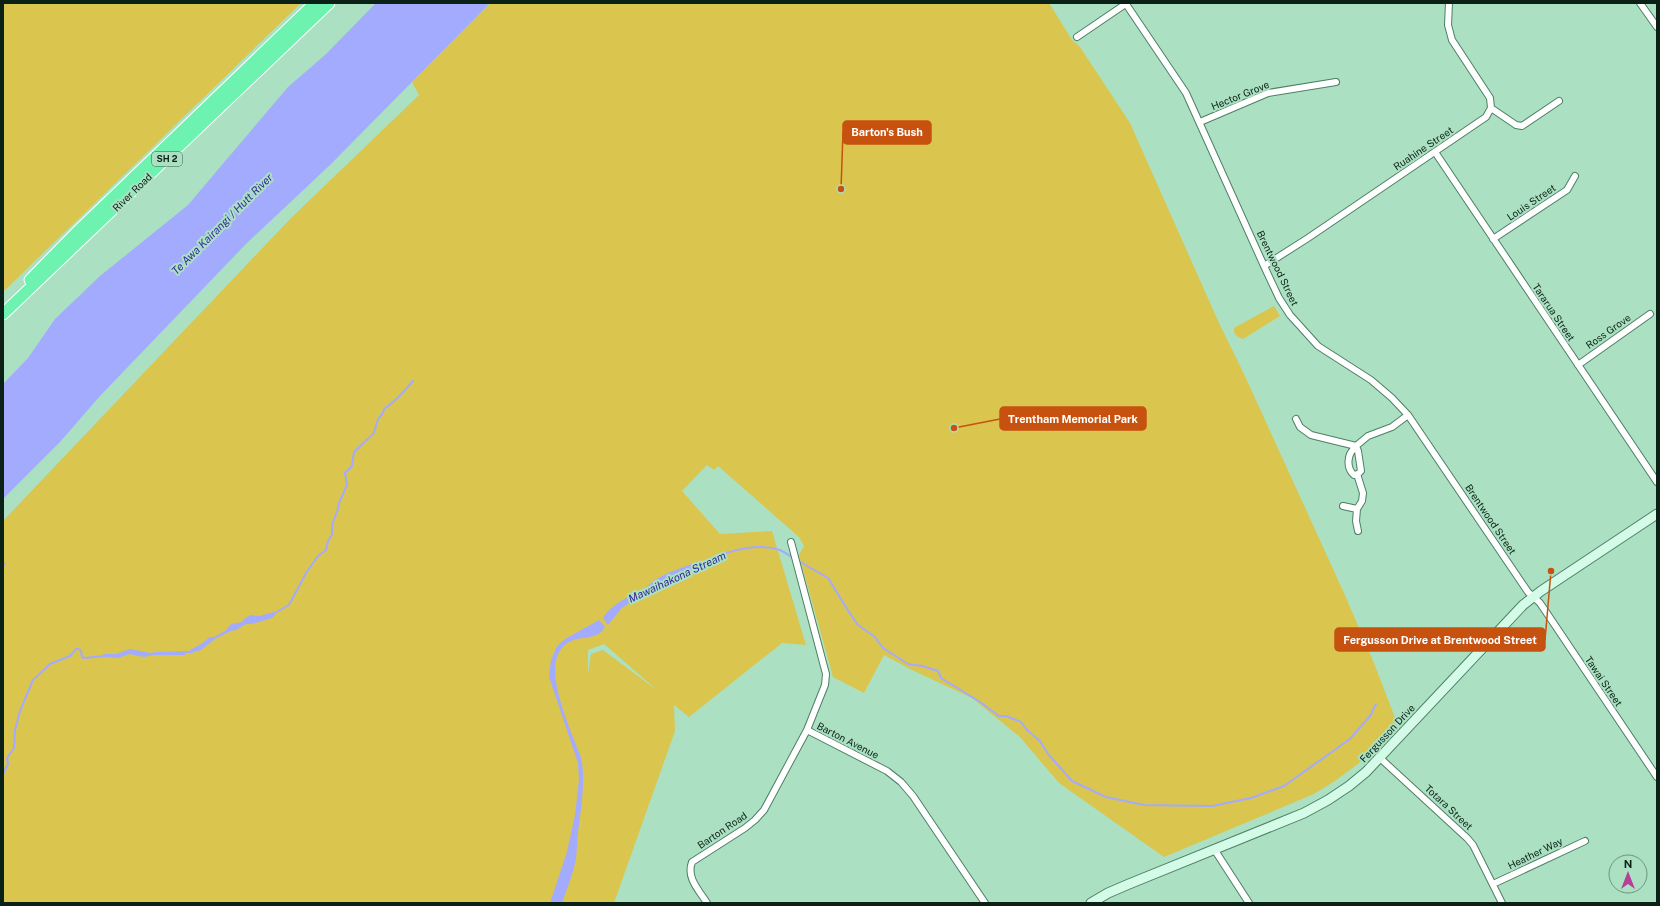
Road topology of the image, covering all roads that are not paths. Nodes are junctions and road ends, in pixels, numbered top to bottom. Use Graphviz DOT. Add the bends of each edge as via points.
graph roads {
  1 [pos="315,3"];
  2 [pos="329,3"];
  3 [pos="1126,3"];
  4 [pos="1449,3"];
  5 [pos="1640,3"];
  6 [pos="1657,27"];
  7 [pos="1076,37"];
  8 [pos="1336,82"];
  9 [pos="1559,101"];
  10 [pos="1491,108"];
  11 [pos="1200,122"];
  12 [pos="1435,152"];
  13 [pos="1575,176"];
  14 [pos="1493,239"];
  15 [pos="1264,266"];
  16 [pos="3,304"];
  17 [pos="3,314"];
  18 [pos="1650,314"];
  19 [pos="1578,364"];
  20 [pos="1408,415"];
  21 [pos="1296,419"];
  22 [pos="1356,447"];
  23 [pos="1357,474"];
  24 [pos="1657,482"];
  25 [pos="1343,506"];
  26 [pos="1357,509"];
  27 [pos="1657,514"];
  28 [pos="1358,531"];
  29 [pos="791,542"];
  30 [pos="1534,596"];
  31 [pos="807,730"];
  32 [pos="1380,758"];
  33 [pos="1657,777"];
  34 [pos="1585,841"];
  35 [pos="1214,849"];
  36 [pos="1493,884"];
  37 [pos="708,903"];
  38 [pos="985,903"];
  39 [pos="1091,903"];
  40 [pos="1249,903"];
  41 [pos="1501,903"];
  1 -- 16 [label="highway, River Road / SH 2"];
  2 -- 17 [label="highway, River Road / SH 2"];
  3 -- 7 [label="street"];
  3 -- 11 [label="street, Brentwood Street" via="1186,93"];
  4 -- 10 [label="street" via="1448,25 1452,40 1488,93"];
  5 -- 6 [label="street"];
  8 -- 11 [label="street, Hector Grove" via="1268,93"];
  9 -- 10 [label="street" via="1522,126 1516,125"];
  10 -- 12 [label="street, Ruahine Street" via="1486,117"];
  11 -- 15 [label="street, Brentwood Street"];
  12 -- 14 [label="street, Tararua Street"];
  12 -- 15 [label="street, Ruahine Street"];
  13 -- 14 [label="street, Louis Street" via="1567,190"];
  14 -- 19 [label="street, Tararua Street"];
  15 -- 20 [label="street, Brentwood Street" via="1279,298 1311,340 1377,384"];
  18 -- 19 [label="street, Ross Grove"];
  19 -- 24 [label="street, Tararua Street"];
  20 -- 22 [label="street" via="1392,427 1368,436"];
  20 -- 30 [label="street, Brentwood Street" via="1528,592"];
  21 -- 22 [label="street" via="1300,427 1311,435"];
  22 -- 23 [label="street" via="1361,471"];
  22 -- 23 [label="street" via="1351,451 1349,463 1351,472"];
  23 -- 26 [label="street" via="1363,493"];
  25 -- 26 [label="street"];
  26 -- 28 [label="street"];
  27 -- 30 [label="main road, Fergusson Drive"];
  29 -- 31 [label="street, Barton Avenue" via="826,674 825,685"];
  30 -- 32 [label="main road, Fergusson Drive" via="1515,613"];
  30 -- 33 [label="street, Tawai Street"];
  31 -- 37 [label="street, Barton Road" via="764,810 745,828 692,862 689,870 691,878"];
  31 -- 38 [label="street, Barton Avenue" via="887,771 901,782"];
  32 -- 35 [label="main road, Fergusson Drive" via="1349,786 1328,800 1304,813"];
  32 -- 36 [label="street, Totara Street" via="1467,838"];
  34 -- 36 [label="street, Heather Way"];
  35 -- 39 [label="main road, Fergusson Drive" via="1108,893"];
  35 -- 40 [label="street"];
  36 -- 41 [label="street, Totara Street"];
}
